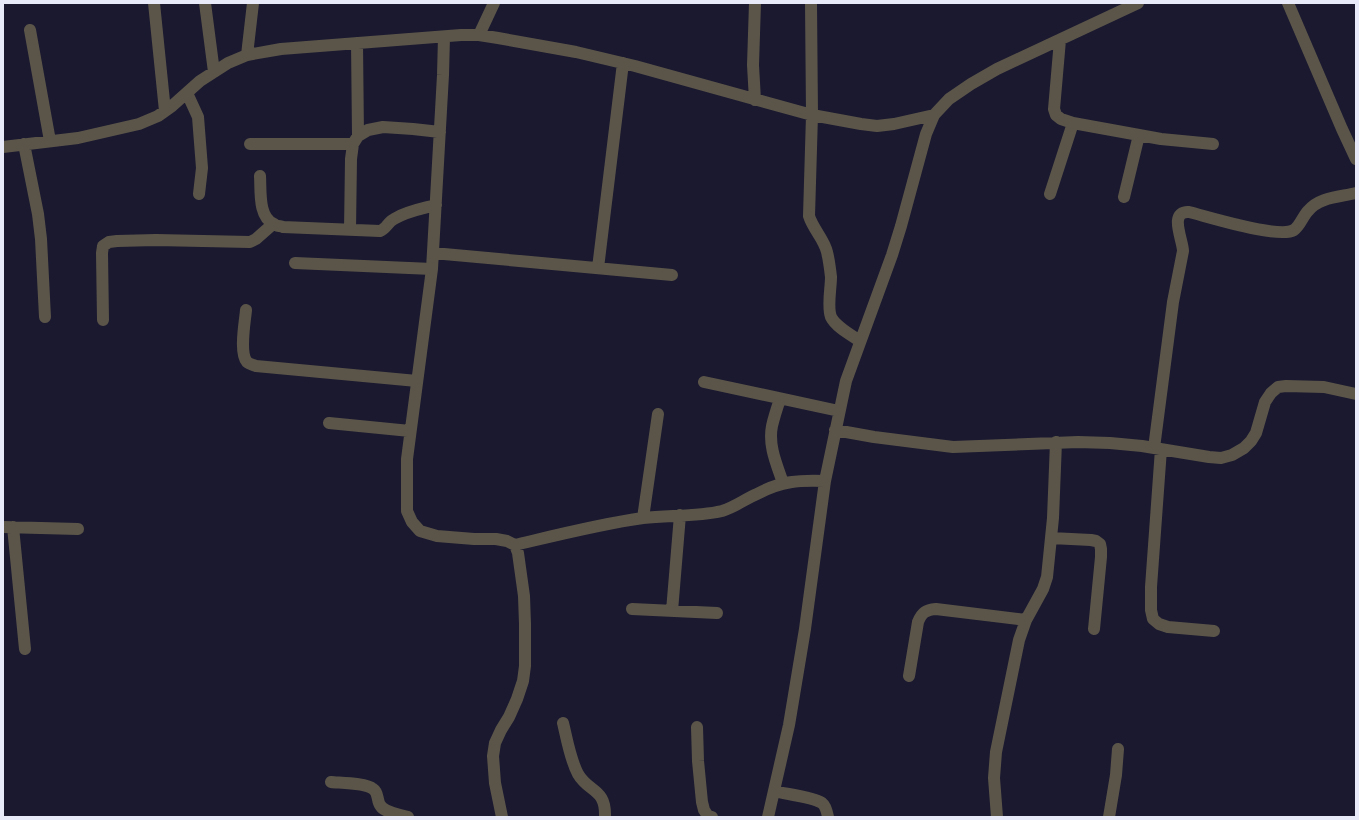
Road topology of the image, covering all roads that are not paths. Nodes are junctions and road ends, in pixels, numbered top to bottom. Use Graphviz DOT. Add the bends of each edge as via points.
graph roads {
  1 [pos="154,3"];
  2 [pos="205,3"];
  3 [pos="253,3"];
  4 [pos="494,3"];
  5 [pos="755,3"];
  6 [pos="811,3"];
  7 [pos="1138,3"];
  8 [pos="1288,3"];
  9 [pos="30,30"];
  10 [pos="479,35"];
  11 [pos="444,37"];
  12 [pos="1060,40"];
  13 [pos="357,43"];
  14 [pos="247,55"];
  15 [pos="622,63"];
  16 [pos="214,72"];
  17 [pos="187,93"];
  18 [pos="755,100"];
  19 [pos="165,111"];
  20 [pos="812,115"];
  21 [pos="934,115"];
  22 [pos="1072,123"];
  23 [pos="440,132"];
  24 [pos="1139,135"];
  25 [pos="355,140"];
  26 [pos="50,141"];
  27 [pos="24,144"];
  28 [pos="250,144"];
  29 [pos="1212,144"];
  30 [pos="3,147"];
  31 [pos="1356,159"];
  32 [pos="260,176"];
  33 [pos="1356,193"];
  34 [pos="199,194"];
  35 [pos="1050,194"];
  36 [pos="1124,197"];
  37 [pos="436,205"];
  38 [pos="274,224"];
  39 [pos="350,230"];
  40 [pos="433,253"];
  41 [pos="295,263"];
  42 [pos="598,268"];
  43 [pos="432,270"];
  44 [pos="672,275"];
  45 [pos="246,310"];
  46 [pos="45,317"];
  47 [pos="103,320"];
  48 [pos="860,341"];
  49 [pos="417,382"];
  50 [pos="704,382"];
  51 [pos="1356,394"];
  52 [pos="780,399"];
  53 [pos="840,411"];
  54 [pos="658,414"];
  55 [pos="329,423"];
  56 [pos="835,430"];
  57 [pos="410,431"];
  58 [pos="1056,442"];
  59 [pos="1157,449"];
  60 [pos="825,481"];
  61 [pos="783,484"];
  62 [pos="680,515"];
  63 [pos="643,518"];
  64 [pos="8,527"];
  65 [pos="78,529"];
  66 [pos="1051,538"];
  67 [pos="515,545"];
  68 [pos="632,609"];
  69 [pos="672,611"];
  70 [pos="717,613"];
  71 [pos="1026,620"];
  72 [pos="1094,628"];
  73 [pos="1214,631"];
  74 [pos="25,649"];
  75 [pos="909,676"];
  76 [pos="563,723"];
  77 [pos="697,727"];
  78 [pos="1118,749"];
  79 [pos="331,782"];
  80 [pos="774,791"];
  81 [pos="408,817"];
  82 [pos="502,817"];
  83 [pos="605,817"];
  84 [pos="712,817"];
  85 [pos="768,817"];
  86 [pos="828,817"];
  87 [pos="997,817"];
  88 [pos="1109,817"];
  1 -- 19 [label="street"];
  2 -- 16 [label="street"];
  3 -- 14 [label="street"];
  4 -- 10 [label="street"];
  5 -- 18 [label="street"];
  6 -- 20 [label="street"];
  7 -- 12 [label="street"];
  8 -- 31 [label="street"];
  9 -- 26 [label="street"];
  10 -- 11 [label="street"];
  10 -- 15 [label="street"];
  11 -- 13 [label="street"];
  11 -- 23 [label="street"];
  12 -- 21 [label="street" via="971,84 949,99"];
  12 -- 22 [label="street" via="1054,108 1056,115"];
  13 -- 14 [label="street" via="281,49"];
  13 -- 25 [label="street"];
  14 -- 16 [label="street"];
  15 -- 18 [label="street"];
  15 -- 42 [label="street"];
  16 -- 17 [label="street"];
  17 -- 19 [label="street"];
  17 -- 34 [label="street" via="198,117 202,168"];
  18 -- 20 [label="street"];
  19 -- 26 [label="street" via="139,124 119,130"];
  20 -- 21 [label="street" via="877,126"];
  20 -- 48 [label="street" via="809,216 829,259 831,317"];
  21 -- 48 [label="street" via="926,134 882,284"];
  22 -- 24 [label="street"];
  22 -- 35 [label="street"];
  23 -- 25 [label="street" via="383,127 368,130"];
  23 -- 37 [label="street"];
  24 -- 29 [label="street"];
  24 -- 36 [label="street"];
  25 -- 28 [label="street"];
  25 -- 39 [label="street" via="351,159"];
  26 -- 27 [label="street"];
  27 -- 30 [label="street"];
  27 -- 46 [label="street" via="38,214"];
  32 -- 38 [label="street" via="263,211 267,219"];
  33 -- 59 [label="street" via="1317,203 1294,230 1288,233 1266,231 1189,212 1181,214 1177,229 1183,251 1173,302"];
  37 -- 39 [label="street" via="395,218 384,230"];
  37 -- 40 [label="street"];
  38 -- 39 [label="street" via="283,227"];
  38 -- 47 [label="street" via="250,242 109,242 104,246 102,253"];
  40 -- 42 [label="street"];
  40 -- 43 [label="street"];
  41 -- 43 [label="street"];
  42 -- 44 [label="street"];
  43 -- 49 [label="street"];
  45 -- 49 [label="street" via="244,356 248,362 256,366"];
  48 -- 53 [label="street" via="846,380"];
  49 -- 57 [label="street"];
  50 -- 52 [label="street"];
  51 -- 59 [label="street" via="1324,387 1278,387 1265,402 1256,433 1251,441 1232,455 1221,458"];
  52 -- 53 [label="street"];
  52 -- 61 [label="street" via="771,441"];
  53 -- 56 [label="street"];
  54 -- 63 [label="street"];
  55 -- 57 [label="street"];
  56 -- 58 [label="street" via="874,438 953,447"];
  56 -- 60 [label="street"];
  57 -- 67 [label="street" via="407,511 420,531 437,536 496,538"];
  58 -- 59 [label="street" via="1110,443"];
  58 -- 66 [label="street"];
  59 -- 73 [label="street" via="1151,587 1153,619 1168,627"];
  60 -- 61 [label="street" via="805,480"];
  60 -- 80 [label="street" via="797,681"];
  61 -- 62 [label="street" via="759,492 735,506 722,510"];
  62 -- 63 [label="street"];
  62 -- 69 [label="street"];
  63 -- 67 [label="street"];
  64 -- 65 [label="street"];
  64 -- 74 [label="street"];
  66 -- 71 [label="street" via="1047,577"];
  66 -- 72 [label="street" via="1090,540 1100,544"];
  67 -- 82 [label="street" via="524,596 525,666 517,699 495,742 495,783"];
  68 -- 69 [label="street"];
  69 -- 70 [label="street"];
  71 -- 75 [label="street" via="928,610 921,614 918,622"];
  71 -- 87 [label="street" via="1019,640 996,752 994,778"];
  76 -- 83 [label="street" via="574,765 585,783 600,794"];
  77 -- 84 [label="street" via="702,802 704,810"];
  78 -- 88 [label="street"];
  79 -- 81 [label="street" via="373,788 383,809"];
  80 -- 85 [label="street"];
  80 -- 86 [label="street" via="814,799 822,803"];
}
